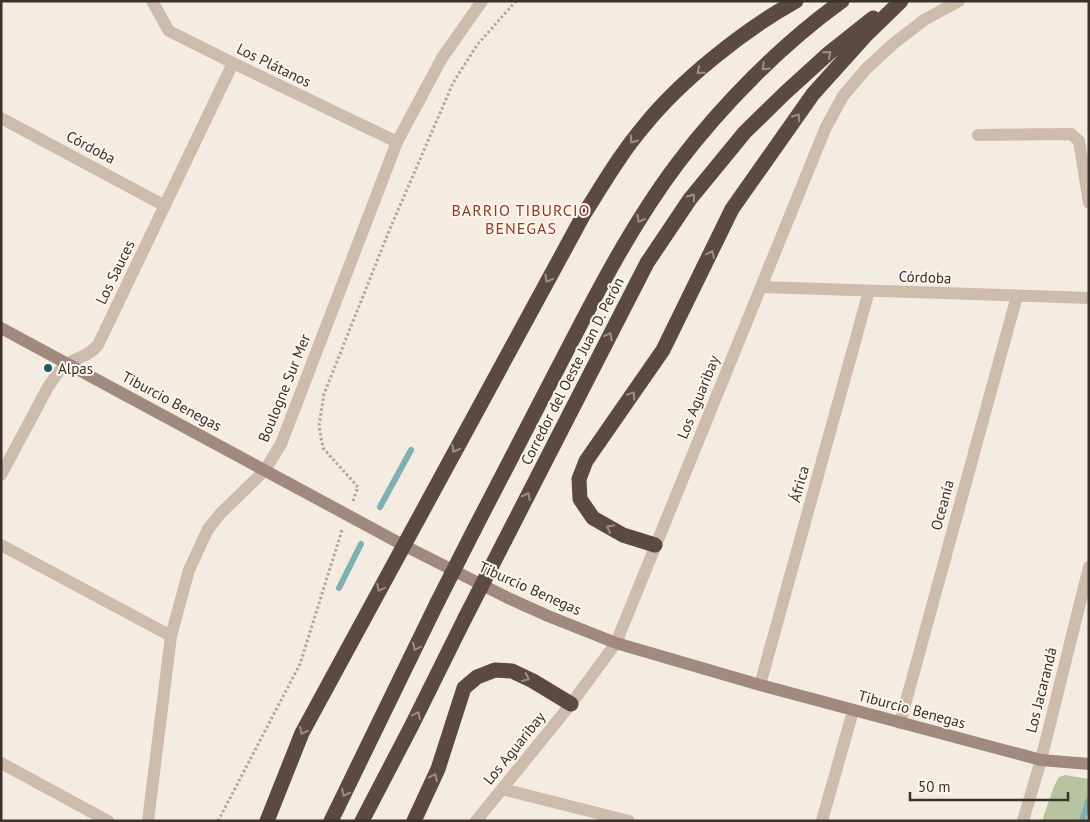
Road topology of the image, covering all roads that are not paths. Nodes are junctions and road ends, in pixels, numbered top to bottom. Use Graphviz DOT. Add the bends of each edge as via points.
graph roads {
  1 [pos="152,1"];
  2 [pos="482,1"];
  3 [pos="796,1"];
  4 [pos="842,1"];
  5 [pos="898,1"];
  6 [pos="901,1"];
  7 [pos="959,1"];
  8 [pos="233,63"];
  9 [pos="1,118"];
  10 [pos="978,135"];
  11 [pos="397,142"];
  12 [pos="1089,203"];
  13 [pos="165,206"];
  14 [pos="761,287"];
  15 [pos="870,291"];
  16 [pos="1016,296"];
  17 [pos="1089,298"];
  18 [pos="1,328"];
  19 [pos="69,364"];
  20 [pos="265,470"];
  21 [pos="1,475"];
  22 [pos="1,545"];
  23 [pos="403,545"];
  24 [pos="656,545"];
  25 [pos="1089,567"];
  26 [pos="172,636"];
  27 [pos="616,642"];
  28 [pos="760,685"];
  29 [pos="571,704"];
  30 [pos="853,711"];
  31 [pos="900,723"];
  32 [pos="1041,760"];
  33 [pos="1,763"];
  34 [pos="1086,764"];
  35 [pos="502,789"];
  36 [pos="108,821"];
  37 [pos="148,821"];
  38 [pos="267,821"];
  39 [pos="331,821"];
  40 [pos="362,821"];
  41 [pos="414,821"];
  42 [pos="476,821"];
  43 [pos="629,821"];
  44 [pos="822,821"];
  45 [pos="1023,821"];
  1 -- 8 [label="street, Los Plátanos" via="169,31"];
  2 -- 11 [label="street, Boulogne Sur Mer" via="442,58"];
  3 -- 23 [label="highway, one-way" via="739,38 673,92 617,162 584,214"];
  4 -- 39 [label="highway, Corredor del Oeste Juan D. Perón, one-way, bridge" via="820,16 708,125 645,212 594,299 474,530"];
  40 -- 5 [label="highway, Corredor del Oeste Juan D. Perón, one-way, bridge" via="648,263 690,199 745,132 829,52"];
  24 -- 6 [label="highway, one-way" via="623,535 593,518 580,499 579,479 586,461 663,350 732,209 813,94"];
  7 -- 14 [label="street, Los Aguaribay" via="924,20 893,44 866,68 843,96 826,127"];
  8 -- 11 [label="street, Los Plátanos"];
  8 -- 13 [label="street, Los Sauces"];
  9 -- 13 [label="street, Córdoba"];
  10 -- 12 [label="street" via="1071,134 1079,141"];
  11 -- 20 [label="street, Boulogne Sur Mer" via="281,444"];
  13 -- 19 [label="street, Los Sauces" via="98,345"];
  14 -- 15 [label="street, Córdoba"];
  14 -- 24 [label="street, Los Aguaribay"];
  15 -- 16 [label="street, Córdoba"];
  15 -- 28 [label="street, África"];
  16 -- 17 [label="street, Córdoba"];
  16 -- 31 [label="street, Oceanía"];
  18 -- 19 [label="main road, Tiburcio Benegas"];
  19 -- 20 [label="main road, Tiburcio Benegas"];
  19 -- 21 [label="street, Los Sauces" via="48,387"];
  20 -- 23 [label="main road, Tiburcio Benegas"];
  20 -- 26 [label="street, Boulogne Sur Mer" via="208,529 189,570"];
  22 -- 26 [label="street"];
  23 -- 27 [label="main road, Tiburcio Benegas" via="516,602"];
  23 -- 38 [label="highway, one-way" via="302,733"];
  24 -- 27 [label="street, Los Aguaribay"];
  25 -- 32 [label="street, Los Jacarandá"];
  26 -- 37 [label="street, Boulogne Sur Mer"];
  27 -- 28 [label="main road, Tiburcio Benegas"];
  27 -- 29 [label="street, Los Aguaribay"];
  28 -- 30 [label="main road, Tiburcio Benegas"];
  29 -- 35 [label="street, Los Aguaribay"];
  41 -- 29 [label="highway, one-way" via="438,769 464,688 477,677 495,670 512,671"];
  30 -- 31 [label="main road, Tiburcio Benegas"];
  30 -- 44 [label="street"];
  31 -- 32 [label="main road, Tiburcio Benegas"];
  32 -- 34 [label="main road, Tiburcio Benegas"];
  32 -- 45 [label="street, Los Jacarandá"];
  33 -- 36 [label="street"];
  35 -- 42 [label="street, Los Aguaribay"];
  35 -- 43 [label="street"];
}
